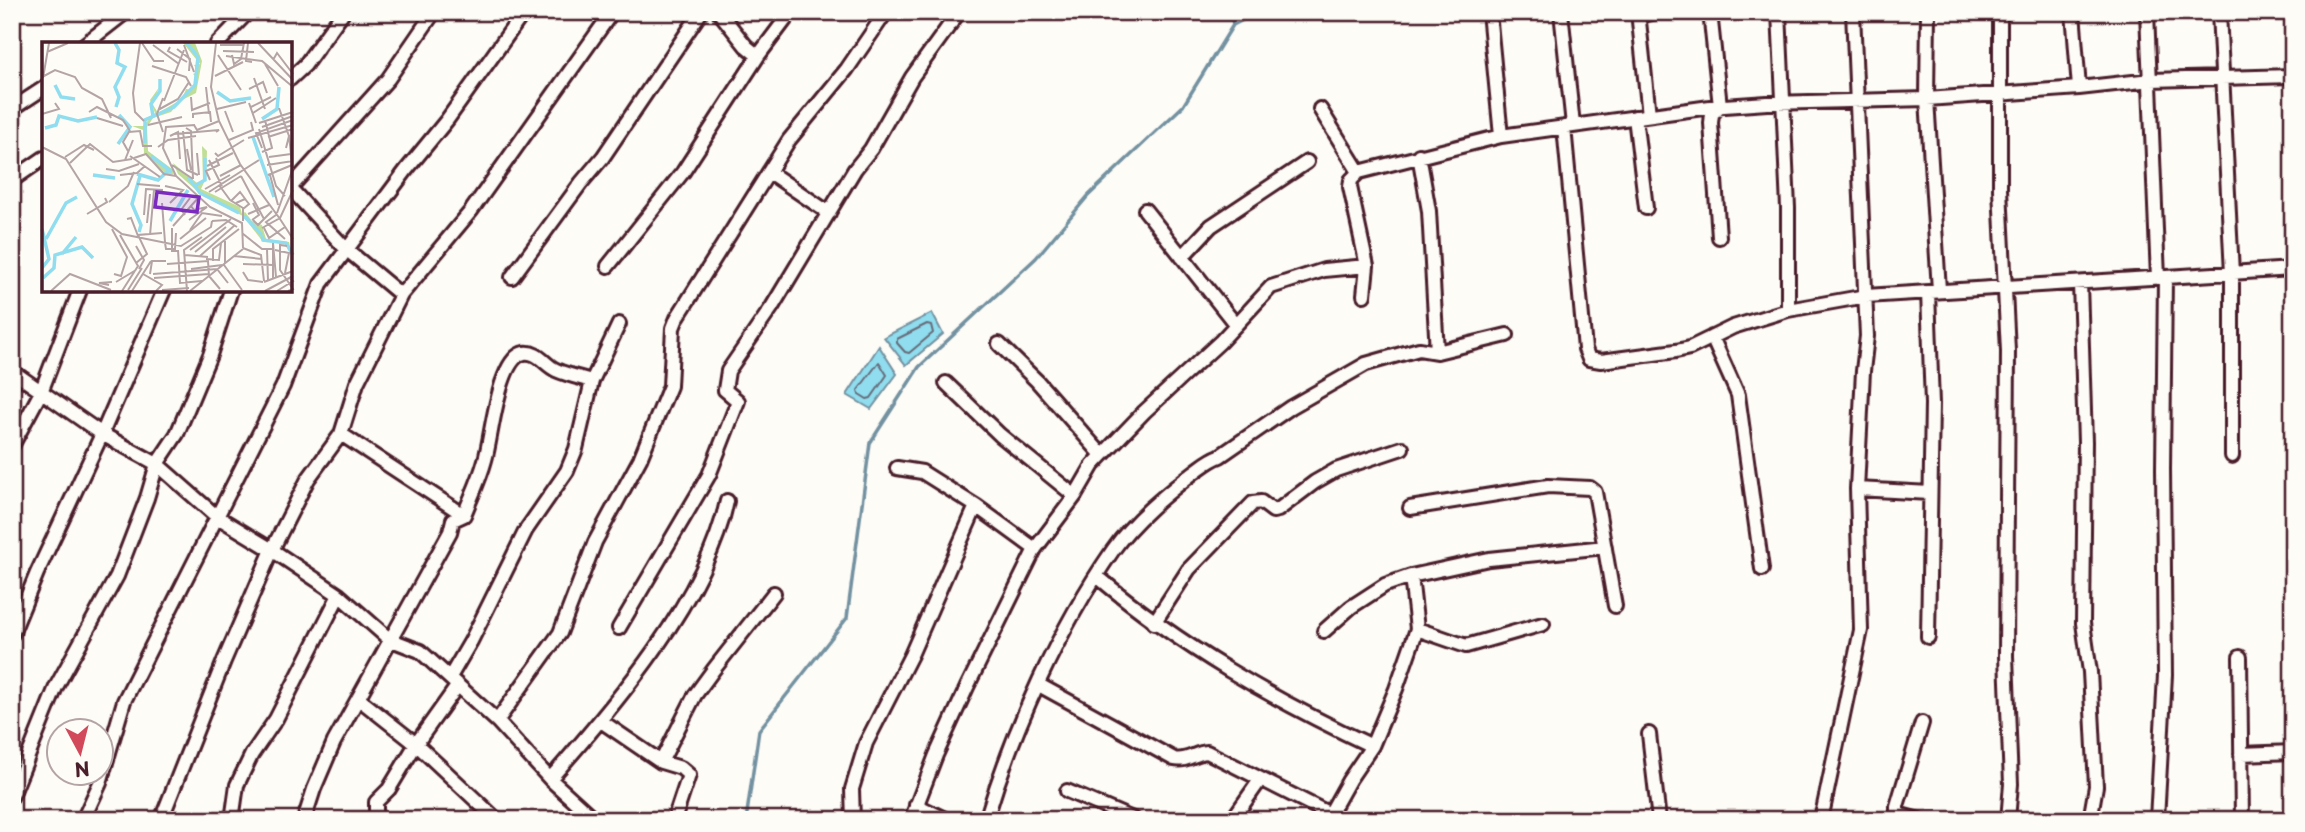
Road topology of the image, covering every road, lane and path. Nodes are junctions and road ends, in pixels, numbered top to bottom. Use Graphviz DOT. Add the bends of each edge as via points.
graph roads {
  1 [pos="126,12"];
  2 [pos="248,12"];
  3 [pos="343,12"];
  4 [pos="434,12"];
  5 [pos="524,12"];
  6 [pos="612,12"];
  7 [pos="701,12"];
  8 [pos="719,12"];
  9 [pos="791,12"];
  10 [pos="886,12"];
  11 [pos="959,12"];
  12 [pos="1489,12"];
  13 [pos="1561,12"];
  14 [pos="1657,12"];
  15 [pos="1710,12"];
  16 [pos="1779,12"];
  17 [pos="1853,12"];
  18 [pos="1928,12"];
  19 [pos="2000,12"];
  20 [pos="2073,12"];
  21 [pos="2147,12"];
  22 [pos="2219,12"];
  23 [pos="1638,14"];
  24 [pos="88,42"];
  25 [pos="219,42"];
  26 [pos="758,56"];
  27 [pos="2292,76"];
  28 [pos="292,77"];
  29 [pos="2221,77"];
  30 [pos="2151,80"];
  31 [pos="2080,88"];
  32 [pos="42,89"];
  33 [pos="2001,94"];
  34 [pos="1927,99"];
  35 [pos="1857,101"];
  36 [pos="1783,103"];
  37 [pos="1720,106"];
  38 [pos="12,108"];
  39 [pos="1320,109"];
  40 [pos="1649,115"];
  41 [pos="1634,117"];
  42 [pos="1568,126"];
  43 [pos="1501,136"];
  44 [pos="1419,155"];
  45 [pos="42,159"];
  46 [pos="1307,162"];
  47 [pos="769,172"];
  48 [pos="1359,172"];
  49 [pos="12,180"];
  50 [pos="292,187"];
  51 [pos="292,189"];
  52 [pos="1646,208"];
  53 [pos="1145,210"];
  54 [pos="829,213"];
  55 [pos="1719,237"];
  56 [pos="346,249"];
  57 [pos="1182,257"];
  58 [pos="608,266"];
  59 [pos="1367,266"];
  60 [pos="2293,269"];
  61 [pos="2232,274"];
  62 [pos="512,277"];
  63 [pos="2161,277"];
  64 [pos="2080,283"];
  65 [pos="2004,287"];
  66 [pos="1934,291"];
  67 [pos="79,292"];
  68 [pos="163,292"];
  69 [pos="230,292"];
  70 [pos="401,295"];
  71 [pos="1364,295"];
  72 [pos="1866,296"];
  73 [pos="1788,310"];
  74 [pos="619,324"];
  75 [pos="1236,325"];
  76 [pos="1507,335"];
  77 [pos="1712,337"];
  78 [pos="999,344"];
  79 [pos="1437,352"];
  80 [pos="12,371"];
  81 [pos="592,381"];
  82 [pos="946,383"];
  83 [pos="41,392"];
  84 [pos="102,434"];
  85 [pos="341,435"];
  86 [pos="12,446"];
  87 [pos="1402,448"];
  88 [pos="1102,455"];
  89 [pos="2232,456"];
  90 [pos="157,464"];
  91 [pos="897,468"];
  92 [pos="1857,489"];
  93 [pos="1930,493"];
  94 [pos="1075,496"];
  95 [pos="727,501"];
  96 [pos="976,506"];
  97 [pos="1410,508"];
  98 [pos="464,515"];
  99 [pos="216,516"];
  100 [pos="1605,547"];
  101 [pos="1035,549"];
  102 [pos="272,550"];
  103 [pos="1762,569"];
  104 [pos="1411,576"];
  105 [pos="1098,577"];
  106 [pos="774,593"];
  107 [pos="339,595"];
  108 [pos="1615,606"];
  109 [pos="1154,622"];
  110 [pos="1542,624"];
  111 [pos="620,628"];
  112 [pos="1417,629"];
  113 [pos="1324,631"];
  114 [pos="12,634"];
  115 [pos="1928,637"];
  116 [pos="389,639"];
  117 [pos="2240,657"];
  118 [pos="454,681"];
  119 [pos="1039,685"];
  120 [pos="359,699"];
  121 [pos="497,721"];
  122 [pos="601,721"];
  123 [pos="1922,723"];
  124 [pos="1649,734"];
  125 [pos="416,744"];
  126 [pos="1372,746"];
  127 [pos="2293,752"];
  128 [pos="2241,754"];
  129 [pos="661,762"];
  130 [pos="550,779"];
  131 [pos="1260,780"];
  132 [pos="1067,791"];
  133 [pos="12,796"];
  134 [pos="916,805"];
  135 [pos="1336,817"];
  136 [pos="83,820"];
  137 [pos="161,820"];
  138 [pos="232,820"];
  139 [pos="304,820"];
  140 [pos="376,820"];
  141 [pos="497,820"];
  142 [pos="595,820"];
  143 [pos="674,820"];
  144 [pos="853,820"];
  145 [pos="911,820"];
  146 [pos="947,820"];
  147 [pos="986,820"];
  148 [pos="1135,820"];
  149 [pos="1232,820"];
  150 [pos="1658,820"];
  151 [pos="1821,820"];
  152 [pos="1919,820"];
  153 [pos="2008,820"];
  154 [pos="2090,820"];
  155 [pos="2157,820"];
  156 [pos="2242,820"];
  1 -- 24 [label="street"];
  2 -- 25 [label="street"];
  3 -- 28 [label="street"];
  4 -- 50 [label="street" via="388,79"];
  5 -- 56 [label="street"];
  6 -- 70 [label="street" via="471,211"];
  7 -- 62 [label="street" via="603,158"];
  8 -- 26 [label="street"];
  9 -- 26 [label="street"];
  10 -- 47 [label="street"];
  11 -- 54 [label="street" via="912,77"];
  12 -- 43 [label="street"];
  13 -- 42 [label="street"];
  14 -- 23 [label="street"];
  15 -- 37 [label="street"];
  16 -- 36 [label="street"];
  17 -- 35 [label="street"];
  18 -- 34 [label="street"];
  19 -- 33 [label="street"];
  20 -- 31 [label="street"];
  21 -- 30 [label="street"];
  22 -- 29 [label="street"];
  23 -- 40 [label="street"];
  26 -- 58 [label="street" via="682,172"];
  27 -- 29 [label="street"];
  29 -- 30 [label="street"];
  29 -- 61 [label="street"];
  30 -- 31 [label="street"];
  30 -- 63 [label="street"];
  31 -- 33 [label="street"];
  32 -- 38 [label="street"];
  33 -- 34 [label="street"];
  33 -- 65 [label="street"];
  34 -- 35 [label="street"];
  34 -- 66 [label="street"];
  35 -- 36 [label="street"];
  35 -- 72 [label="street"];
  36 -- 37 [label="street"];
  36 -- 73 [label="street"];
  37 -- 40 [label="street"];
  37 -- 55 [label="street" via="1711,123"];
  39 -- 48 [label="street"];
  40 -- 41 [label="street"];
  41 -- 42 [label="street"];
  41 -- 52 [label="street"];
  42 -- 43 [label="street"];
  42 -- 77 [label="street" via="1581,326 1590,359 1676,351"];
  43 -- 44 [label="street"];
  44 -- 48 [label="street"];
  44 -- 79 [label="street" via="1429,211"];
  45 -- 49 [label="street"];
  46 -- 57 [label="street" via="1211,226"];
  47 -- 54 [label="street"];
  47 -- 121 [label="street" via="677,318 667,396 640,459 595,542 560,633"];
  48 -- 59 [label="street" via="1350,187"];
  51 -- 56 [label="street"];
  53 -- 57 [label="street"];
  54 -- 111 [label="street" via="728,371 725,390 738,401 709,474"];
  56 -- 70 [label="street"];
  56 -- 99 [label="street" via="321,284 283,386"];
  57 -- 75 [label="street"];
  59 -- 71 [label="street"];
  59 -- 75 [label="street" via="1324,270 1271,287"];
  60 -- 61 [label="street"];
  61 -- 63 [label="street"];
  61 -- 89 [label="street"];
  63 -- 64 [label="street"];
  63 -- 155 [label="street" via="2165,675"];
  64 -- 65 [label="street"];
  64 -- 154 [label="street" via="2085,442 2083,623 2091,672 2096,786"];
  65 -- 66 [label="street"];
  65 -- 153 [label="street" via="2008,351"];
  66 -- 72 [label="street"];
  66 -- 93 [label="street"];
  67 -- 83 [label="street"];
  68 -- 84 [label="street"];
  69 -- 90 [label="street" via="177,434"];
  70 -- 85 [label="street" via="357,383"];
  72 -- 73 [label="street"];
  72 -- 92 [label="street"];
  73 -- 77 [label="street"];
  74 -- 81 [label="street"];
  75 -- 88 [label="street"];
  76 -- 79 [label="street"];
  77 -- 103 [label="street" via="1738,395"];
  78 -- 88 [label="street"];
  79 -- 105 [label="street" via="1419,349 1366,364 1208,460 1144,515"];
  80 -- 83 [label="street"];
  81 -- 98 [label="street" via="554,369 534,354 515,358 498,391 485,462"];
  81 -- 118 [label="street" via="567,471 526,530"];
  82 -- 94 [label="street" via="1000,435"];
  83 -- 84 [label="street"];
  83 -- 86 [label="street"];
  84 -- 90 [label="street"];
  84 -- 114 [label="street"];
  85 -- 98 [label="street"];
  85 -- 102 [label="street" via="308,479"];
  87 -- 109 [label="street" via="1336,470 1278,510 1253,503 1189,569"];
  88 -- 94 [label="street"];
  90 -- 99 [label="street"];
  90 -- 133 [label="street" via="117,576 56,687"];
  91 -- 96 [label="street" via="922,472"];
  92 -- 93 [label="street"];
  92 -- 151 [label="street" via="1861,630"];
  93 -- 115 [label="street"];
  94 -- 101 [label="street"];
  95 -- 122 [label="street" via="722,525 686,601"];
  96 -- 101 [label="street"];
  96 -- 144 [label="street" via="911,655 866,743 852,789"];
  97 -- 100 [label="street" via="1548,486 1590,488 1595,492"];
  98 -- 116 [label="street" via="453,520"];
  99 -- 102 [label="street"];
  99 -- 136 [label="street" via="124,701 100,783"];
  100 -- 104 [label="street" via="1489,559"];
  100 -- 108 [label="street"];
  101 -- 134 [label="street"];
  102 -- 107 [label="street"];
  102 -- 137 [label="street"];
  104 -- 112 [label="street"];
  104 -- 113 [label="street" via="1385,585"];
  105 -- 109 [label="street"];
  105 -- 119 [label="street" via="1069,619"];
  106 -- 129 [label="street" via="695,695"];
  107 -- 116 [label="street"];
  107 -- 138 [label="street" via="237,785"];
  109 -- 126 [label="street" via="1219,665"];
  110 -- 112 [label="street" via="1466,646"];
  112 -- 126 [label="street"];
  116 -- 118 [label="street" via="420,651"];
  116 -- 120 [label="street"];
  117 -- 128 [label="street"];
  118 -- 121 [label="street"];
  118 -- 125 [label="street"];
  119 -- 131 [label="street" via="1174,759 1182,761 1207,752"];
  119 -- 147 [label="street"];
  120 -- 125 [label="street"];
  120 -- 139 [label="street" via="325,759"];
  121 -- 130 [label="street"];
  122 -- 129 [label="street"];
  122 -- 130 [label="street"];
  123 -- 152 [label="street" via="1897,811"];
  124 -- 150 [label="street"];
  125 -- 140 [label="street" via="376,803"];
  125 -- 141 [label="street"];
  126 -- 135 [label="street" via="1349,780"];
  127 -- 128 [label="street"];
  128 -- 156 [label="street"];
  129 -- 143 [label="street" via="689,775"];
  130 -- 142 [label="street"];
  131 -- 135 [label="street"];
  131 -- 149 [label="street"];
  132 -- 148 [label="street"];
  134 -- 145 [label="street"];
  134 -- 146 [label="street"];
}
